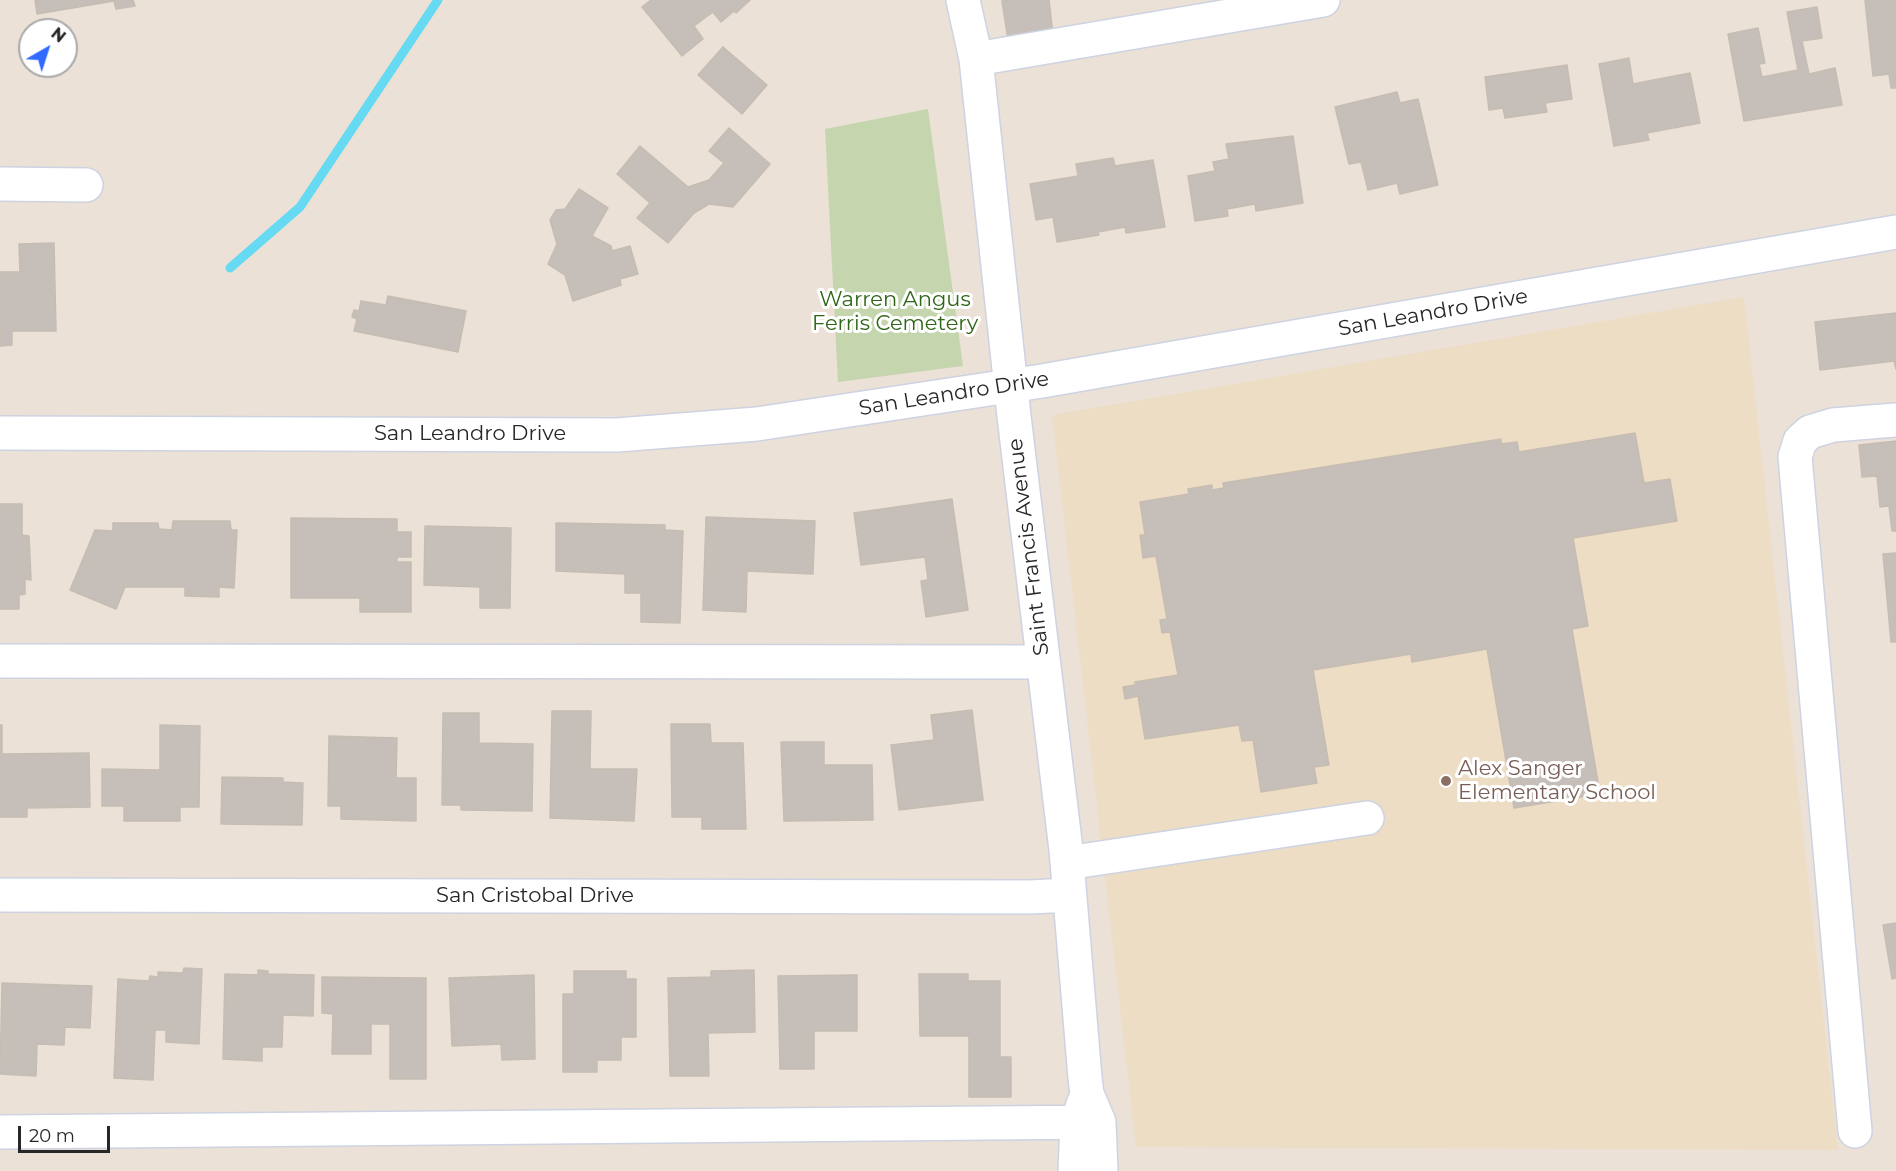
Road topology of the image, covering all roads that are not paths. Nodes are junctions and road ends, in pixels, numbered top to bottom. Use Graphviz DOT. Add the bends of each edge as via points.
graph roads {
  1 [pos="963,0"];
  2 [pos="1323,0"];
  3 [pos="976,59"];
  4 [pos="0,184"];
  5 [pos="86,185"];
  6 [pos="1896,232"];
  7 [pos="1010,385"];
  8 [pos="1896,420"];
  9 [pos="0,433"];
  10 [pos="0,661"];
  11 [pos="1043,662"];
  12 [pos="1367,818"];
  13 [pos="1068,879"];
  14 [pos="0,895"];
  15 [pos="1088,1113"];
  16 [pos="1855,1131"];
  17 [pos="0,1132"];
  18 [pos="1075,1171"];
  19 [pos="1101,1171"];
  1 -- 3 [label="street, Saint Francis Avenue"];
  2 -- 3 [label="street"];
  3 -- 7 [label="street, Saint Francis Avenue"];
  4 -- 5 [label="street"];
  6 -- 7 [label="street, San Leandro Drive"];
  7 -- 9 [label="street, San Leandro Drive" via="757,424 617,435"];
  7 -- 11 [label="street, Saint Francis Avenue"];
  8 -- 16 [label="street" via="1833,425 1810,432 1800,441 1795,457"];
  10 -- 11 [label="street"];
  11 -- 13 [label="street, Saint Francis Avenue"];
  12 -- 13 [label="street, San Cristobal Drive"];
  13 -- 14 [label="street, San Cristobal Drive" via="1030,897"];
  13 -- 15 [label="street, Saint Francis Avenue"];
  15 -- 17 [label="street"];
  15 -- 18 [label="street, Saint Francis Avenue"];
  15 -- 19 [label="street, Saint Francis Avenue"];
}
